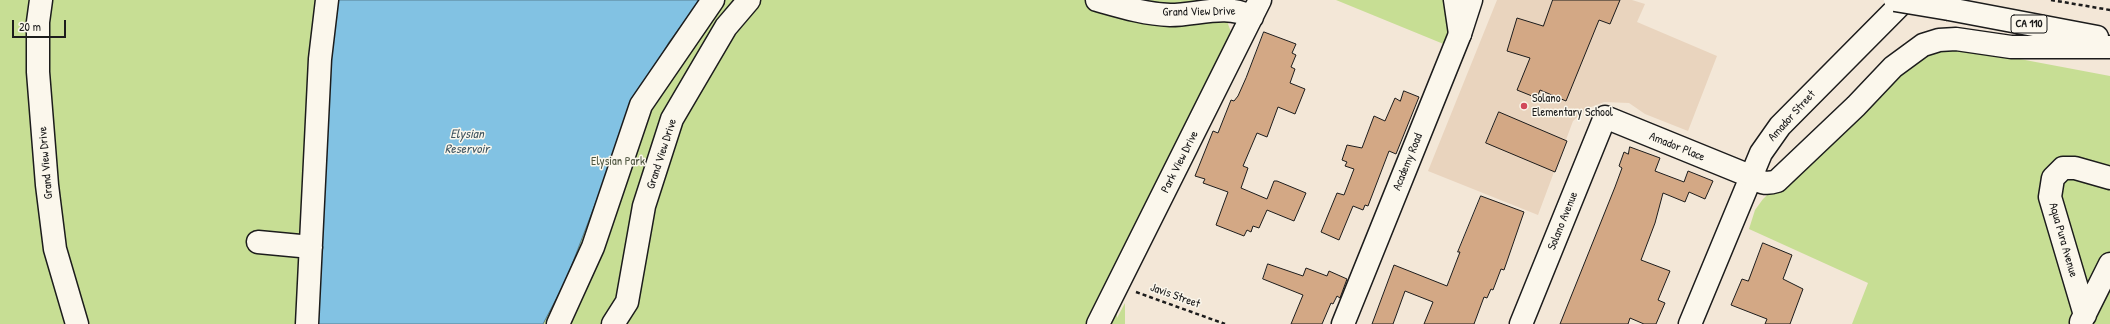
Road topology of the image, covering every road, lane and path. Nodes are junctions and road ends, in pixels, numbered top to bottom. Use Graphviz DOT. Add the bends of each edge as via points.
graph roads {
  1 [pos="41,0"];
  2 [pos="327,0"];
  3 [pos="713,0"];
  4 [pos="749,0"];
  5 [pos="1097,0"];
  6 [pos="1455,0"];
  7 [pos="1471,0"];
  8 [pos="1895,0"];
  9 [pos="1905,0"];
  10 [pos="2051,0"];
  11 [pos="1256,9"];
  12 [pos="2110,10"];
  13 [pos="1460,34"];
  14 [pos="2110,39"];
  15 [pos="2110,47"];
  16 [pos="1605,117"];
  17 [pos="1750,176"];
  18 [pos="2110,178"];
  19 [pos="258,242"];
  20 [pos="311,247"];
  21 [pos="2110,264"];
  22 [pos="1118,286"];
  23 [pos="2083,320"];
  24 [pos="76,324"];
  25 [pos="307,324"];
  26 [pos="558,324"];
  27 [pos="613,324"];
  28 [pos="1098,324"];
  29 [pos="1226,324"];
  30 [pos="1343,324"];
  31 [pos="1521,324"];
  32 [pos="1690,324"];
  1 -- 24 [label="main road, Grand View Drive" via="38,22 38,72 47,185 55,249"];
  2 -- 20 [label="main road" via="320,59"];
  3 -- 26 [label="main road" via="641,105 593,246"];
  4 -- 27 [label="main road, Grand View Drive" via="726,27 672,119 644,206 627,302"];
  5 -- 11 [label="main road, Grand View Drive" via="1136,11 1170,15"];
  6 -- 13 [label="main road"];
  7 -- 13 [label="main road, Academy Road"];
  8 -- 14 [label="main road, CA 110, bridge"];
  9 -- 17 [label="main road, Amador Street" via="1780,126 1760,153"];
  10 -- 12 [label="path"];
  11 -- 22 [label="main road, Park View Drive"];
  13 -- 30 [label="main road, Academy Road"];
  15 -- 17 [label="main road, Amador Place" via="2011,47 1956,39 1939,40 1923,45 1893,67 1777,181 1762,183"];
  16 -- 17 [label="main road, Amador Place"];
  16 -- 31 [label="main road, Solano Avenue"];
  17 -- 32 [label="main road, Amador Street"];
  18 -- 23 [label="main road, Aqua Pura Avenue" via="2075,168 2063,168 2053,178 2050,196"];
  19 -- 20 [label="main road"];
  20 -- 25 [label="main road"];
  21 -- 23 [label="main road"];
  22 -- 28 [label="main road, Park View Drive"];
  22 -- 29 [label="path, Javis Street"];
}
